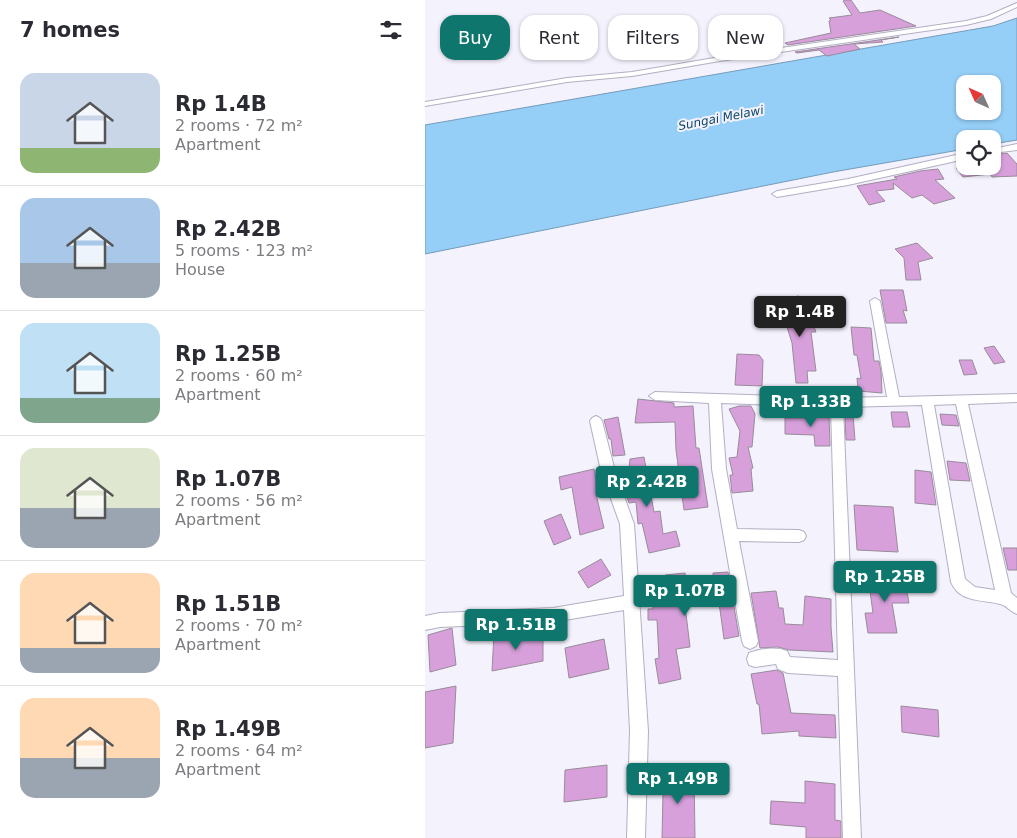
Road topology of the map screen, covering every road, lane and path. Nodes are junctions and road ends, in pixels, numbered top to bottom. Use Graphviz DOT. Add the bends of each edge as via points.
graph roads {
  1 [pos="1017,5"];
  2 [pos="425,104"];
  3 [pos="1016,149"];
  4 [pos="1001,150"];
  5 [pos="956,158"];
  6 [pos="777,194"];
  7 [pos="875,301"];
  8 [pos="655,396"];
  9 [pos="715,398"];
  10 [pos="961,398"];
  11 [pos="1017,398"];
  12 [pos="927,400"];
  13 [pos="893,402"];
  14 [pos="837,403"];
  15 [pos="596,421"];
  16 [pos="731,534"];
  17 [pos="799,536"];
  18 [pos="1004,598"];
  19 [pos="631,602"];
  20 [pos="1017,607"];
  21 [pos="425,623"];
  22 [pos="751,641"];
  23 [pos="755,659"];
  24 [pos="847,669"];
  25 [pos="637,838"];
  26 [pos="852,838"];
  1 -- 2 [label="street" via="989,18 966,23 720,58 632,74 567,80"];
  3 -- 4 [label="street"];
  5 -- 6 [label="street"];
  7 -- 13 [label="street"];
  8 -- 9 [label="street"];
  9 -- 14 [label="street"];
  9 -- 16 [label="street" via="719,469"];
  10 -- 11 [label="street"];
  10 -- 12 [label="street"];
  10 -- 18 [label="street"];
  12 -- 13 [label="street"];
  12 -- 18 [label="street" via="958,582 971,593"];
  13 -- 14 [label="street"];
  14 -- 24 [label="street"];
  15 -- 19 [label="street" via="608,472 627,524"];
  16 -- 17 [label="street"];
  16 -- 22 [label="street"];
  18 -- 20 [label="street"];
  19 -- 21 [label="street" via="553,616"];
  19 -- 25 [label="street" via="639,731"];
  23 -- 24 [label="street" via="781,656 788,665"];
  24 -- 26 [label="street"];
}
